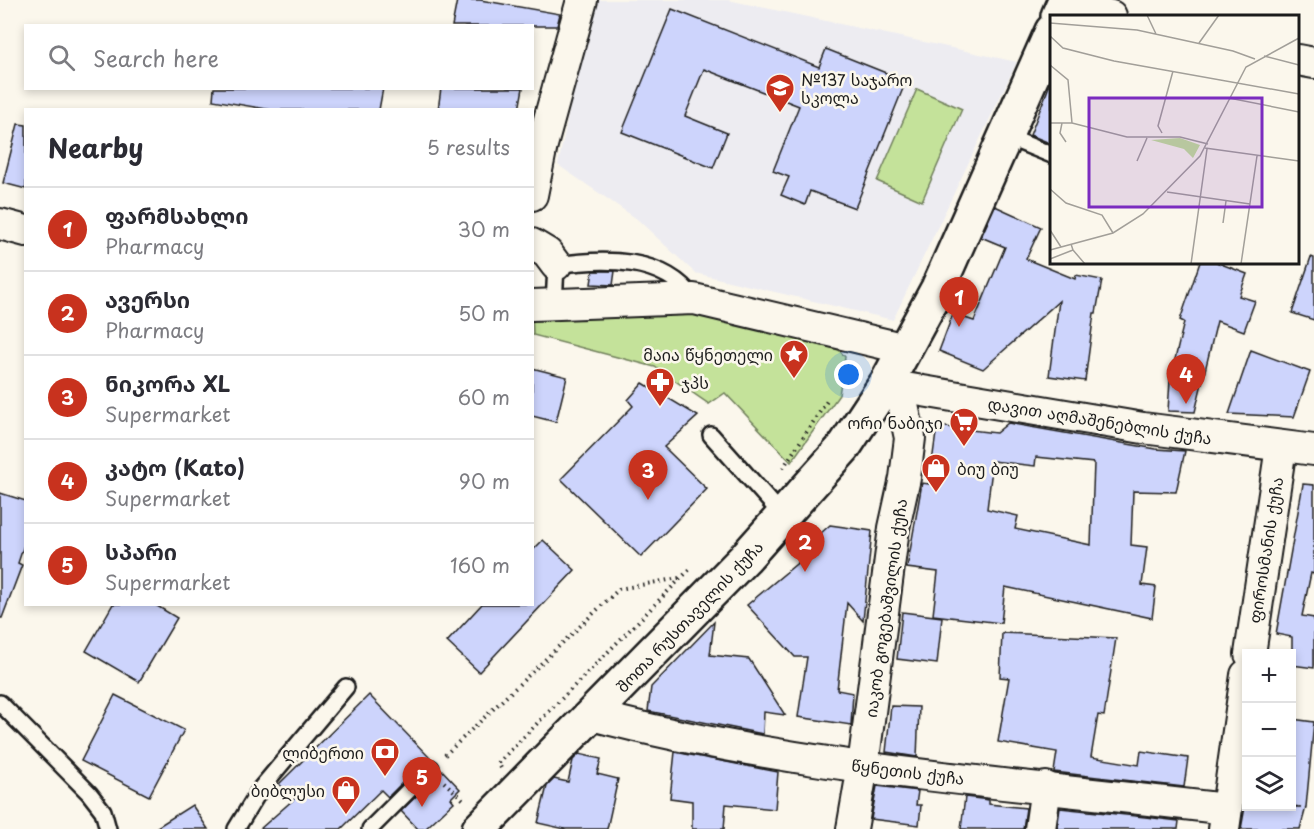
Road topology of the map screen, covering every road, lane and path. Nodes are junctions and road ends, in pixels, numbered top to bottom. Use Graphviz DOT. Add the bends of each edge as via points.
graph roads {
  1 [pos="582,0"];
  2 [pos="1059,13"];
  3 [pos="1094,15"];
  4 [pos="1050,34"];
  5 [pos="1299,60"];
  6 [pos="1314,63"];
  7 [pos="1005,136"];
  8 [pos="1050,154"];
  9 [pos="534,185"];
  10 [pos="0,224"];
  11 [pos="24,230"];
  12 [pos="534,245"];
  13 [pos="556,265"];
  14 [pos="694,299"];
  15 [pos="543,305"];
  16 [pos="906,349"];
  17 [pos="893,384"];
  18 [pos="827,401"];
  19 [pos="711,435"];
  20 [pos="1281,447"];
  21 [pos="1314,450"];
  22 [pos="776,507"];
  23 [pos="698,562"];
  24 [pos="681,578"];
  25 [pos="1251,649"];
  26 [pos="346,687"];
  27 [pos="1242,702"];
  28 [pos="0,703"];
  29 [pos="592,715"];
  30 [pos="863,766"];
  31 [pos="434,771"];
  32 [pos="494,777"];
  33 [pos="1046,787"];
  34 [pos="485,818"];
  35 [pos="1225,819"];
  36 [pos="108,829"];
  37 [pos="236,829"];
  38 [pos="370,829"];
  39 [pos="852,829"];
  40 [pos="1040,829"];
  1 -- 9 [label="street"];
  2 -- 3 [label="street"];
  4 -- 7 [label="main road, შოთა რუსთაველის ქუჩა"];
  5 -- 6 [label="street"];
  7 -- 8 [label="lane"];
  7 -- 16 [label="main road, შოთა რუსთაველის ქუჩა" via="938,288"];
  10 -- 11 [label="street"];
  12 -- 13 [label="street"];
  13 -- 14 [label="lane" via="593,260 643,265 684,284"];
  13 -- 15 [label="lane"];
  14 -- 15 [label="street"];
  14 -- 16 [label="street"];
  16 -- 17 [label="main road, შოთა რუსთაველის ქუჩა"];
  17 -- 20 [label="street, დავით აღმაშენებლის ქუჩა" via="1143,428"];
  17 -- 22 [label="main road, შოთა რუსთაველის ქუჩა" via="844,447"];
  17 -- 30 [label="street, იაკობ გოგებაშვილის ქუჩა" via="910,438 894,528"];
  18 -- 22 [label="path"];
  19 -- 22 [label="lane"];
  20 -- 21 [label="street, დავით აღმაშენებლის ქუჩა"];
  20 -- 25 [label="street, ფიროსმანის ქუჩა"];
  22 -- 29 [label="main road, შოთა რუსთაველის ქუჩა"];
  23 -- 24 [label="path"];
  24 -- 31 [label="path" via="620,589"];
  24 -- 32 [label="path" via="498,763 501,770"];
  26 -- 37 [label="lane" via="261,788"];
  27 -- 35 [label="street"];
  28 -- 36 [label="lane" via="89,793 103,811"];
  29 -- 30 [label="street, წყნეთის ქუჩა" via="670,736"];
  29 -- 34 [label="main road, შოთა რუსთაველის ქუჩა"];
  30 -- 33 [label="street, წყნეთის ქუჩა"];
  30 -- 39 [label="street, იაკობ გოგებაშვილის ქუჩა"];
  31 -- 34 [label="path"];
  31 -- 38 [label="lane"];
  33 -- 35 [label="street, წყნეთის ქუჩა"];
  33 -- 40 [label="street"];
}
